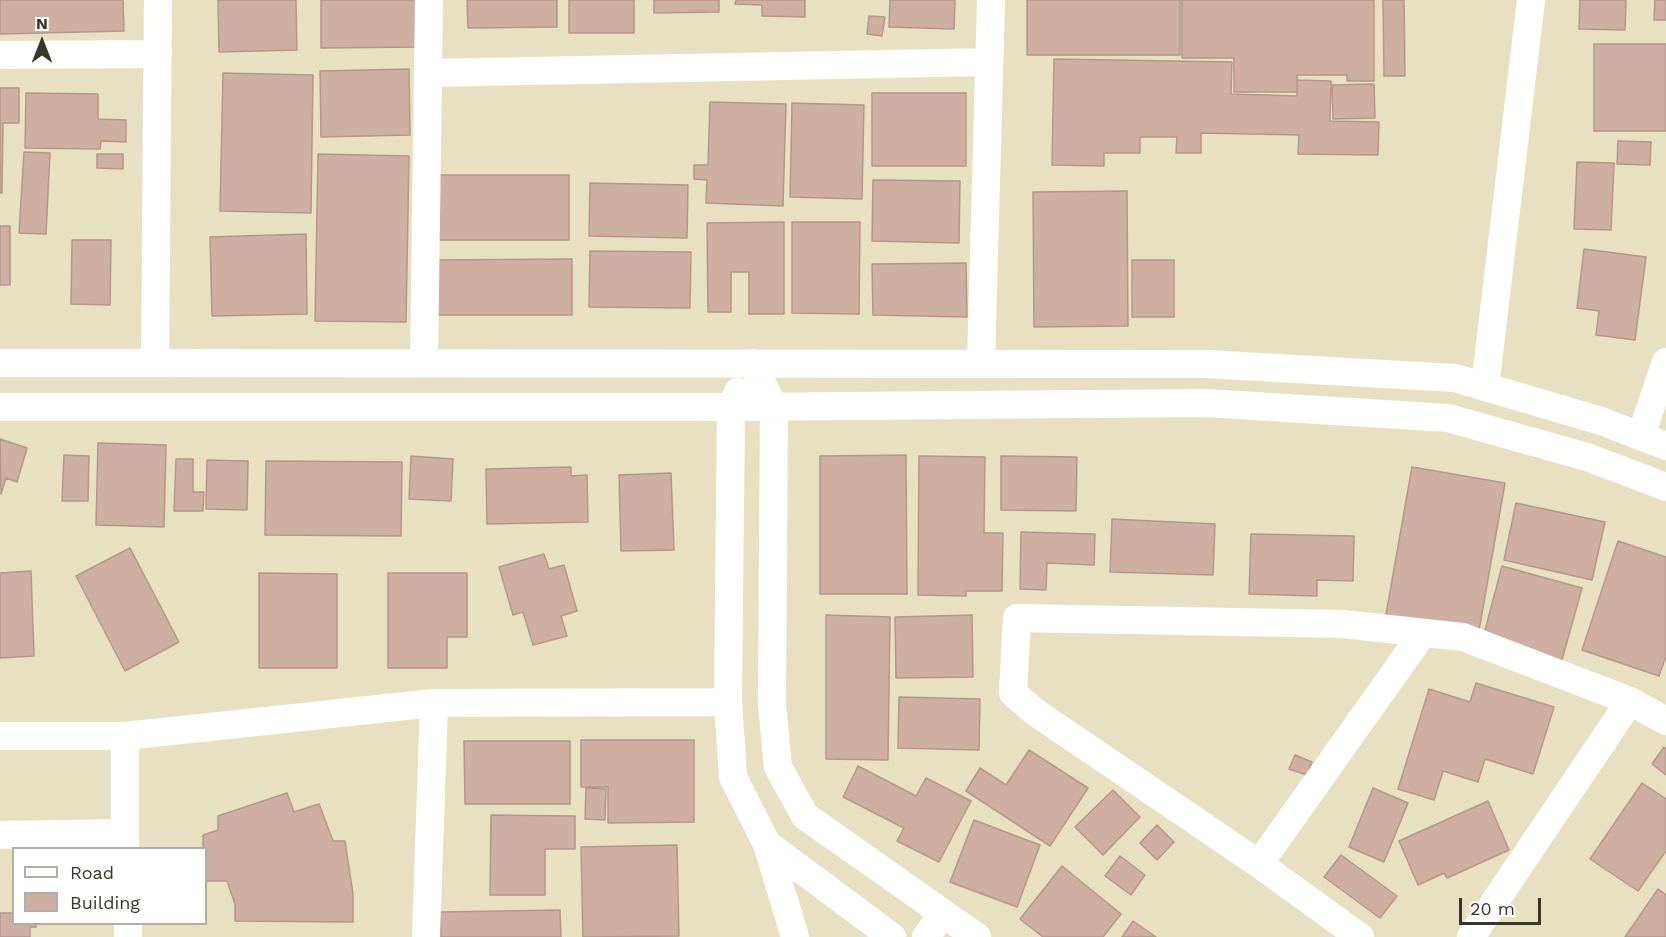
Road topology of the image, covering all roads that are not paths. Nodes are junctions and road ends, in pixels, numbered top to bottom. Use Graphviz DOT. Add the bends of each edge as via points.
graph roads {
  1 [pos="158,0"];
  2 [pos="429,0"];
  3 [pos="991,0"];
  4 [pos="1531,0"];
  5 [pos="158,54"];
  6 [pos="0,55"];
  7 [pos="989,62"];
  8 [pos="429,73"];
  9 [pos="155,362"];
  10 [pos="1666,362"];
  11 [pos="0,363"];
  12 [pos="424,363"];
  13 [pos="752,363"];
  14 [pos="981,363"];
  15 [pos="1485,387"];
  16 [pos="0,407"];
  17 [pos="731,407"];
  18 [pos="774,407"];
  19 [pos="1653,441"];
  20 [pos="1666,487"];
  21 [pos="1423,633"];
  22 [pos="1630,700"];
  23 [pos="728,702"];
  24 [pos="434,703"];
  25 [pos="1666,721"];
  26 [pos="0,736"];
  27 [pos="126,736"];
  28 [pos="0,836"];
  29 [pos="124,841"];
  30 [pos="766,844"];
  31 [pos="1259,864"];
  32 [pos="943,913"];
  33 [pos="426,937"];
  34 [pos="795,937"];
  35 [pos="892,937"];
  36 [pos="926,937"];
  37 [pos="977,937"];
  38 [pos="1360,937"];
  39 [pos="1471,937"];
  1 -- 5 [label="street"];
  2 -- 8 [label="street"];
  3 -- 7 [label="street"];
  4 -- 15 [label="street"];
  5 -- 6 [label="street"];
  5 -- 9 [label="street"];
  7 -- 8 [label="street"];
  7 -- 14 [label="street"];
  8 -- 12 [label="street"];
  9 -- 11 [label="street"];
  9 -- 12 [label="street"];
  10 -- 19 [label="street"];
  12 -- 13 [label="street"];
  13 -- 14 [label="street"];
  13 -- 17 [label="street"];
  13 -- 18 [label="street"];
  14 -- 15 [label="street" via="1206,364 1455,378"];
  15 -- 19 [label="street" via="1601,421"];
  16 -- 17 [label="street"];
  17 -- 18 [label="street"];
  17 -- 23 [label="street"];
  18 -- 20 [label="street" via="1206,403 1448,418 1587,457"];
  18 -- 32 [label="street" via="771,705 778,767 806,816"];
  21 -- 22 [label="street" via="1463,638"];
  21 -- 31 [label="street"];
  21 -- 31 [label="street" via="1343,624 1017,618 1013,693 1035,712"];
  22 -- 25 [label="street"];
  22 -- 39 [label="street"];
  23 -- 24 [label="street"];
  23 -- 30 [label="street" via="733,777"];
  24 -- 27 [label="street"];
  24 -- 33 [label="street"];
  26 -- 27 [label="street"];
  27 -- 29 [label="street"];
  28 -- 29 [label="street"];
  30 -- 34 [label="street"];
  30 -- 35 [label="street"];
  31 -- 38 [label="street"];
  32 -- 36 [label="street"];
  32 -- 37 [label="street"];
}
